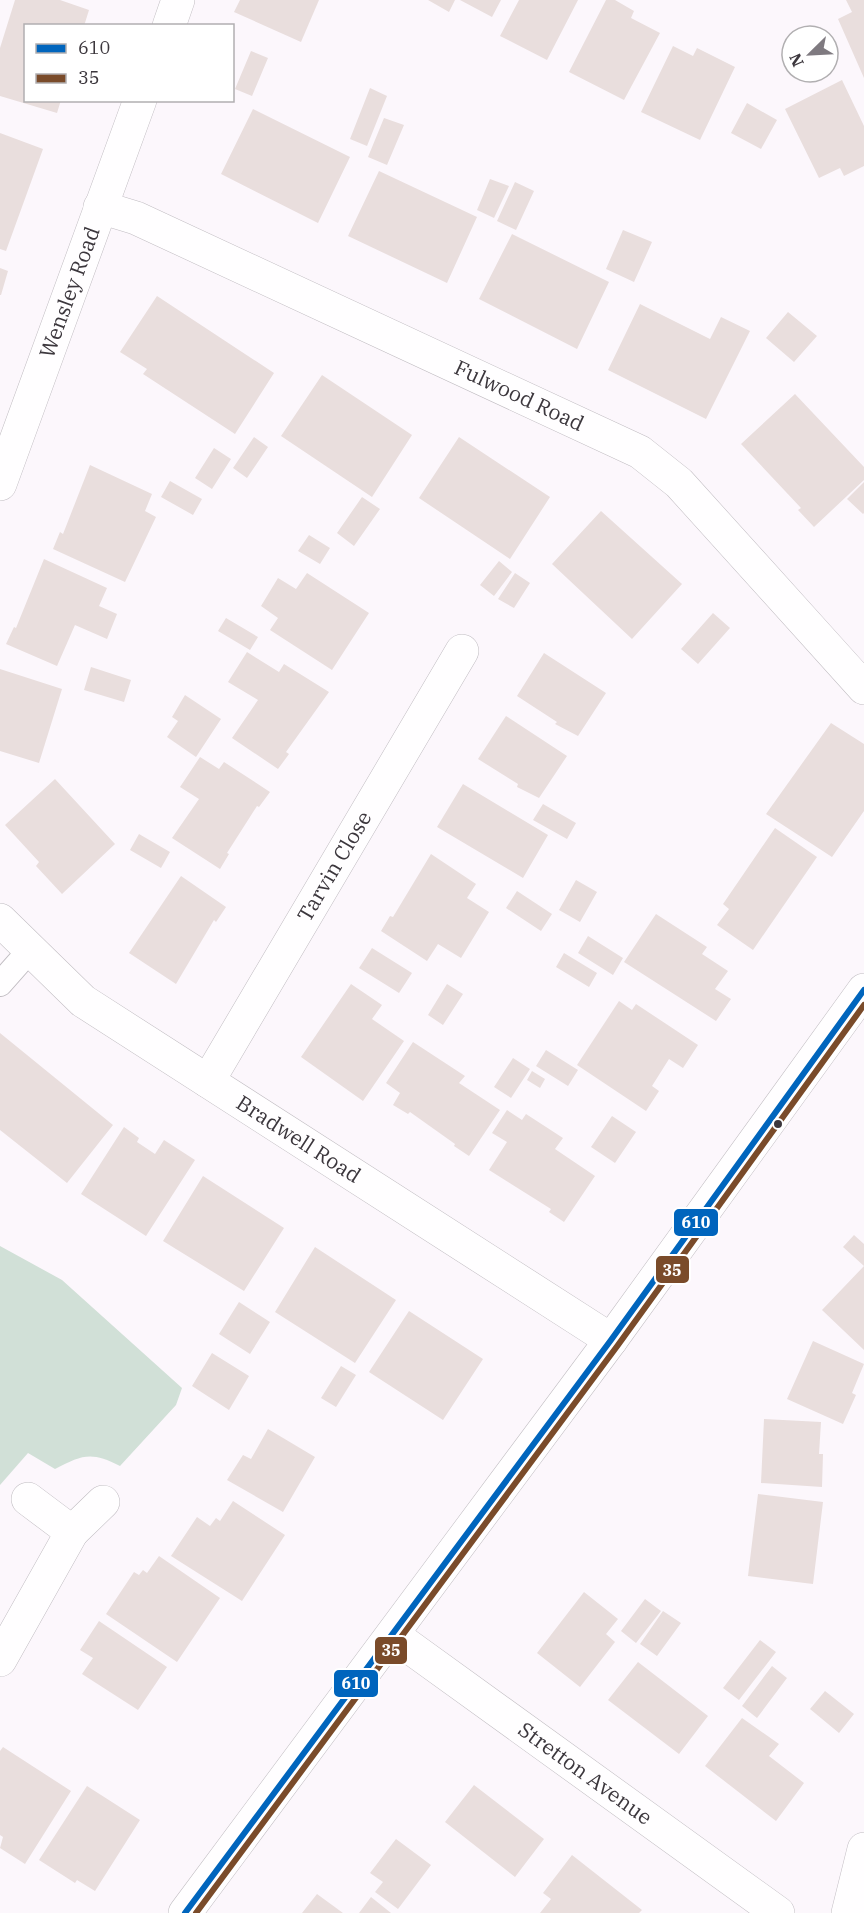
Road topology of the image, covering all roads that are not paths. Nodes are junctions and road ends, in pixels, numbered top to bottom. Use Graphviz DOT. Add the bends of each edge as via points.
graph roads {
  1 [pos="178,0"];
  2 [pos="170,24"];
  3 [pos="139,102"];
  4 [pos="100,207"];
  5 [pos="0,484"];
  6 [pos="462,651"];
  7 [pos="864,688"];
  8 [pos="0,920"];
  9 [pos="30,950"];
  10 [pos="0,984"];
  11 [pos="864,990"];
  12 [pos="208,1081"];
  13 [pos="611,1340"];
  14 [pos="28,1499"];
  15 [pos="103,1502"];
  16 [pos="72,1532"];
  17 [pos="393,1635"];
  18 [pos="0,1660"];
  19 [pos="864,1849"];
  20 [pos="185,1913"];
  21 [pos="778,1913"];
  22 [pos="848,1913"];
  1 -- 2 [label="street"];
  3 -- 4 [label="street, Wensley Road"];
  4 -- 5 [label="street, Wensley Road"];
  4 -- 7 [label="street, Fulwood Road" via="136,218 640,452 679,483"];
  6 -- 12 [label="street, Tarvin Close"];
  8 -- 9 [label="street, Bradwell Road"];
  9 -- 10 [label="lane"];
  9 -- 12 [label="street, Bradwell Road" via="83,1001"];
  11 -- 13 [label="street"];
  12 -- 13 [label="street, Bradwell Road"];
  13 -- 17 [label="street"];
  14 -- 16 [label="street"];
  15 -- 16 [label="street"];
  16 -- 18 [label="street"];
  17 -- 20 [label="street"];
  17 -- 21 [label="street, Stretton Avenue"];
  19 -- 22 [label="street"];
}
